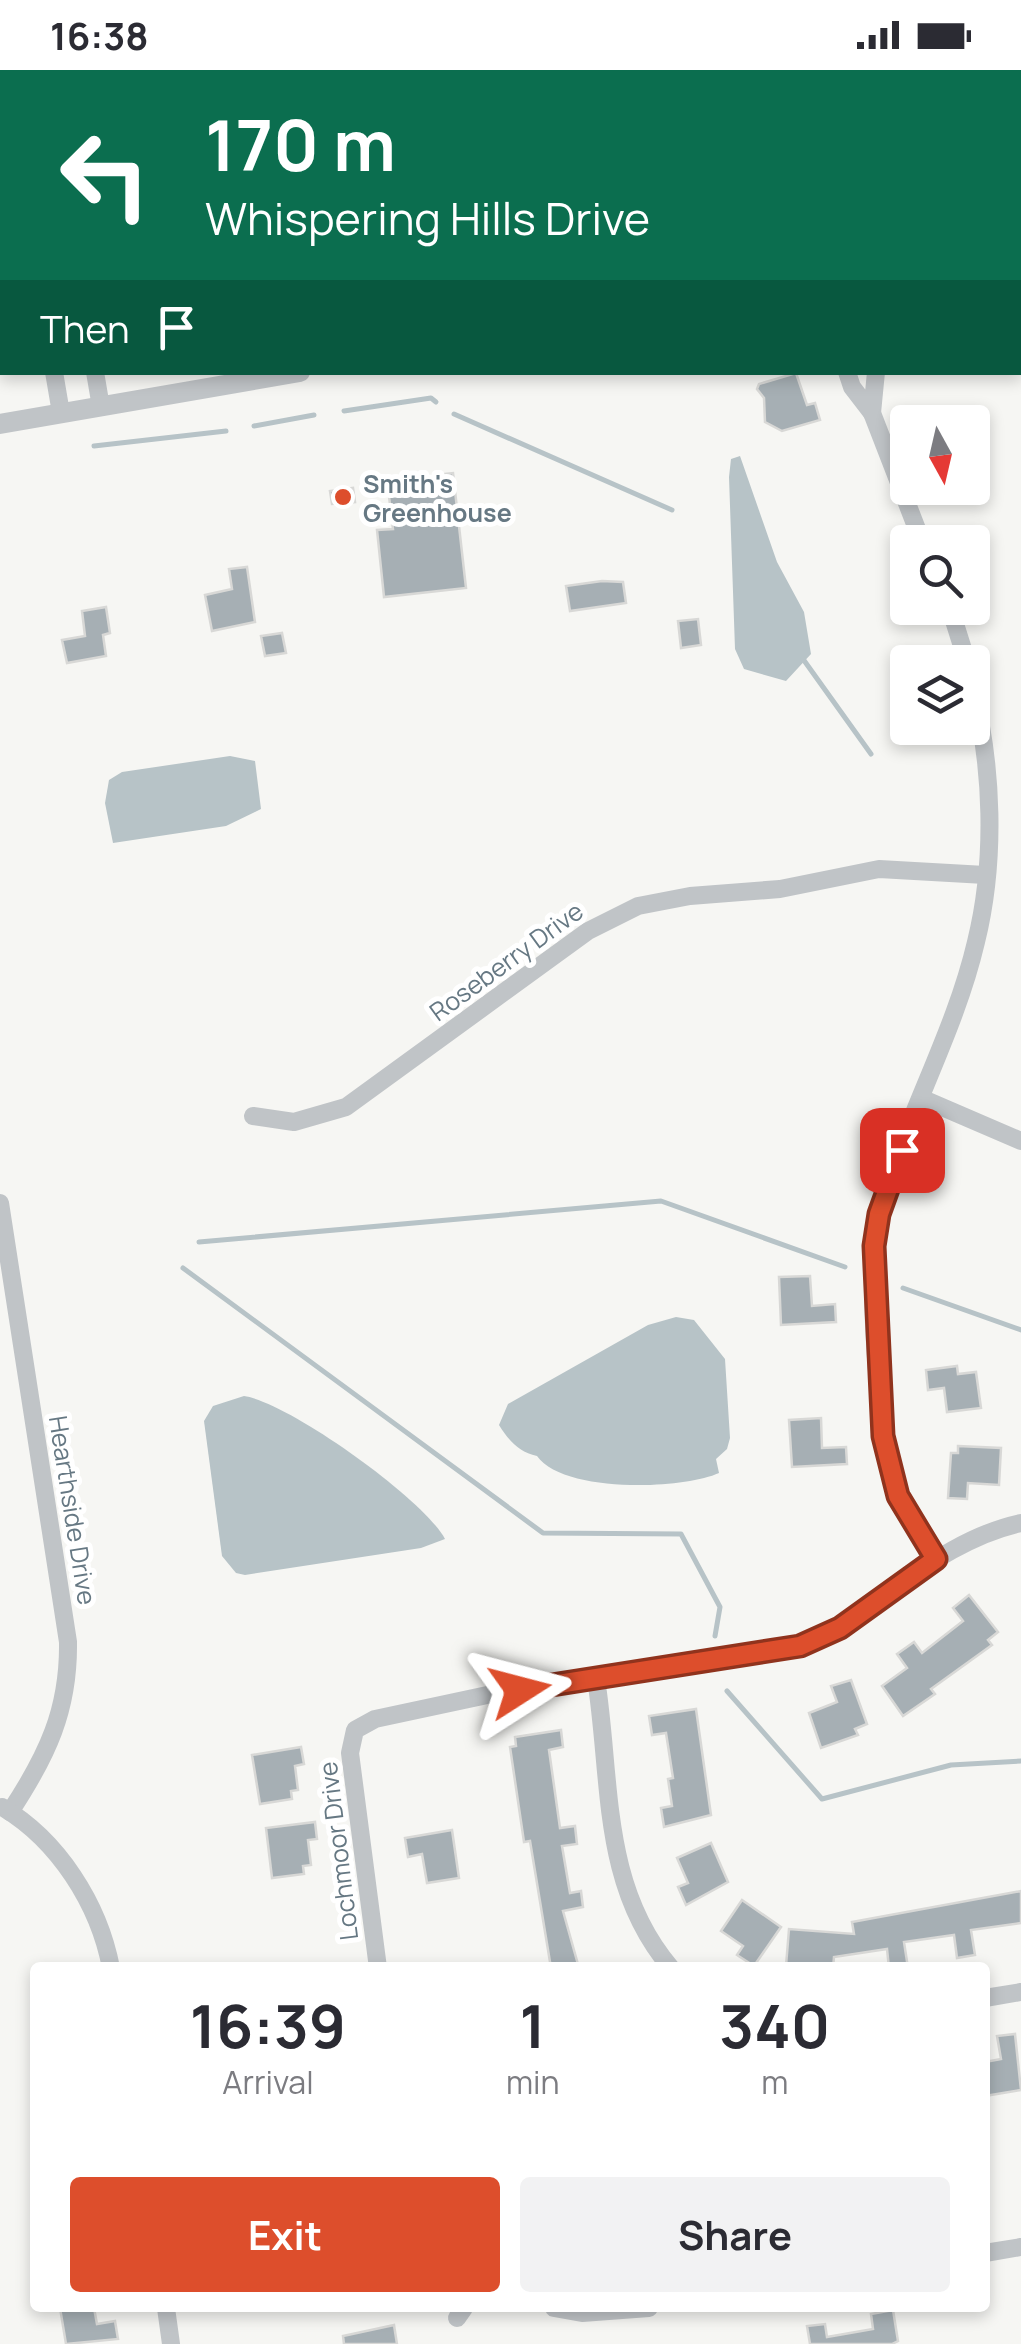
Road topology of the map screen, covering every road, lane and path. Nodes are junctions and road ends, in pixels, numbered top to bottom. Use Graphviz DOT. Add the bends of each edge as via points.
graph roads {
  1 [pos="54,375"];
  2 [pos="96,375"];
  3 [pos="283,375"];
  4 [pos="848,375"];
  5 [pos="876,375"];
  6 [pos="101,407"];
  7 [pos="872,413"];
  8 [pos="60,414"];
  9 [pos="0,424"];
  10 [pos="915,525"];
  11 [pos="981,745"];
  12 [pos="985,874"];
  13 [pos="921,1098"];
  14 [pos="252,1116"];
  15 [pos="1021,1140"];
  16 [pos="0,1203"];
  17 [pos="1021,1523"];
  18 [pos="936,1559"];
  19 [pos="596,1678"];
  20 [pos="5,1809"];
  21 [pos="110,1962"];
  22 [pos="377,1962"];
  23 [pos="666,1962"];
  24 [pos="1021,1992"];
  25 [pos="990,1997"];
  26 [pos="1021,2246"];
  27 [pos="990,2251"];
  28 [pos="167,2312"];
  29 [pos="171,2344"];
  1 -- 8 [label="street"];
  2 -- 6 [label="street"];
  3 -- 6 [label="street"];
  4 -- 7 [label="street"];
  5 -- 7 [label="street"];
  6 -- 8 [label="street"];
  7 -- 10 [label="street"];
  8 -- 9 [label="street"];
  11 -- 12 [label="street"];
  12 -- 13 [label="street" via="958,1012"];
  12 -- 14 [label="street, Roseberry Drive" via="879,869 638,906 588,930 346,1107 294,1122"];
  13 -- 15 [label="street"];
  13 -- 18 [label="street" via="879,1214 874,1285 890,1468 913,1526"];
  16 -- 20 [label="street, Hearthside Drive" via="69,1670 46,1756"];
  17 -- 18 [label="street" via="996,1528"];
  18 -- 19 [label="street" via="840,1628 800,1646"];
  19 -- 22 [label="street, Lochmoor Drive" via="402,1713 355,1730 350,1753"];
  19 -- 23 [label="street" via="619,1874 646,1936"];
  20 -- 21 [label="street" via="66,1865"];
  24 -- 25 [label="street"];
  26 -- 27 [label="street"];
  28 -- 29 [label="street"];
}
